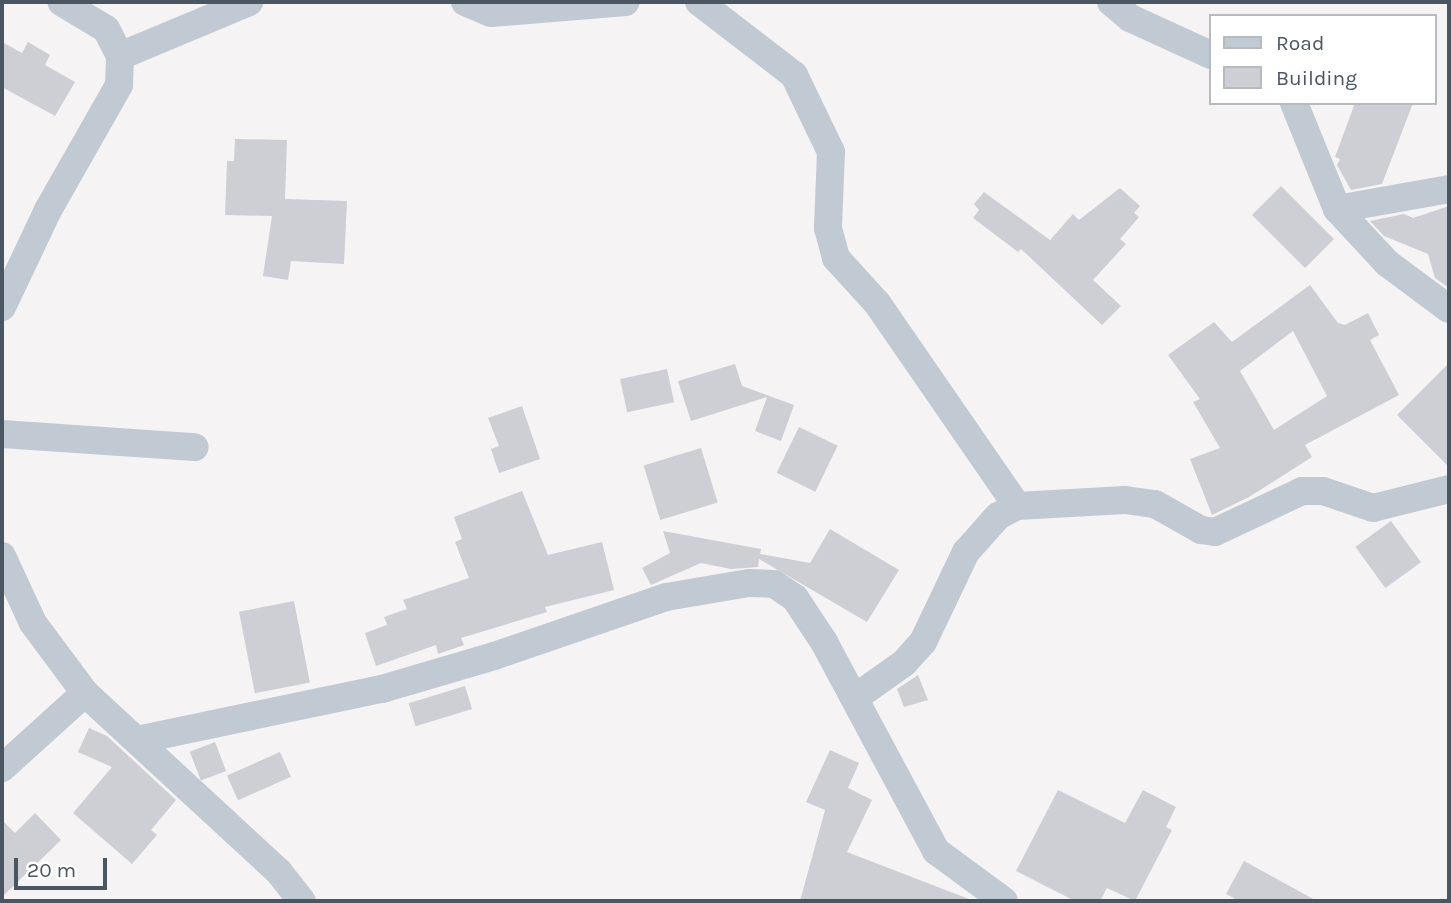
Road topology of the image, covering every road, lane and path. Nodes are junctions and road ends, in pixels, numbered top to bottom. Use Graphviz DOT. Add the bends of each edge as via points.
graph roads {
  1 [pos="61,2"];
  2 [pos="249,2"];
  3 [pos="466,2"];
  4 [pos="626,2"];
  5 [pos="699,2"];
  6 [pos="1111,2"];
  7 [pos="1210,55"];
  8 [pos="120,56"];
  9 [pos="1295,105"];
  10 [pos="1449,189"];
  11 [pos="1337,209"];
  12 [pos="2,307"];
  13 [pos="1449,309"];
  14 [pos="2,434"];
  15 [pos="195,447"];
  16 [pos="1449,489"];
  17 [pos="1017,506"];
  18 [pos="2,556"];
  19 [pos="85,693"];
  20 [pos="856,697"];
  21 [pos="137,740"];
  22 [pos="2,768"];
  23 [pos="302,901"];
  24 [pos="1004,901"];
  1 -- 8 [label="street" via="106,29"];
  2 -- 8 [label="street"];
  3 -- 4 [label="street" via="491,13"];
  5 -- 17 [label="street" via="794,75 831,152 828,228 836,258 877,303"];
  6 -- 7 [label="street" via="1129,18"];
  8 -- 12 [label="street" via="119,85 48,210"];
  9 -- 11 [label="street"];
  10 -- 11 [label="street"];
  11 -- 13 [label="street" via="1387,263"];
  14 -- 15 [label="street"];
  16 -- 17 [label="street" via="1373,508 1322,491 1301,491 1215,532 1201,530 1155,504 1125,500"];
  17 -- 20 [label="street" via="998,516 966,552 923,642 904,663"];
  18 -- 19 [label="street" via="33,624"];
  19 -- 21 [label="street"];
  19 -- 22 [label="street"];
  20 -- 21 [label="street" via="795,598 775,584 749,583 667,597 382,689"];
  20 -- 24 [label="street" via="910,809 936,851"];
  21 -- 23 [label="street" via="279,872"];
}
